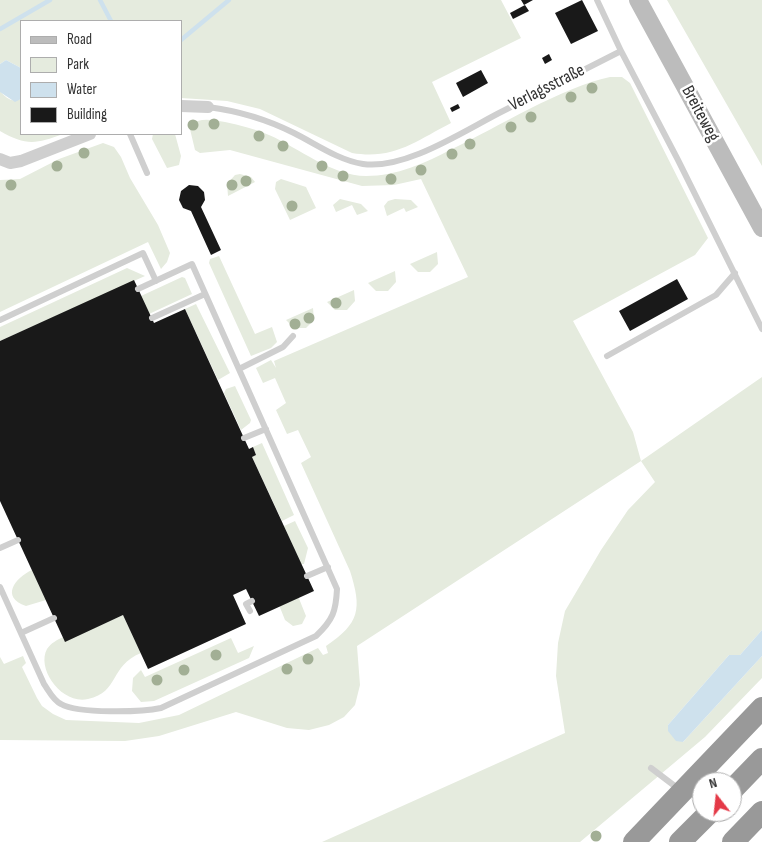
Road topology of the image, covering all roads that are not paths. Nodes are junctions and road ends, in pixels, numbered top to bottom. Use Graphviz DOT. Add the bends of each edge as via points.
graph roads {
  1 [pos="597,0"];
  2 [pos="638,0"];
  3 [pos="621,51"];
  4 [pos="182,106"];
  5 [pos="208,107"];
  6 [pos="87,135"];
  7 [pos="130,135"];
  8 [pos="0,159"];
  9 [pos="147,173"];
  10 [pos="762,228"];
  11 [pos="735,273"];
  12 [pos="156,281"];
  13 [pos="138,289"];
  14 [pos="205,294"];
  15 [pos="152,318"];
  16 [pos="0,320"];
  17 [pos="762,329"];
  18 [pos="293,336"];
  19 [pos="608,356"];
  20 [pos="239,369"];
  21 [pos="266,429"];
  22 [pos="244,438"];
  23 [pos="18,540"];
  24 [pos="0,548"];
  25 [pos="328,567"];
  26 [pos="307,576"];
  27 [pos="0,587"];
  28 [pos="252,601"];
  29 [pos="250,611"];
  30 [pos="54,618"];
  31 [pos="21,633"];
  32 [pos="762,708"];
  33 [pos="762,759"];
  34 [pos="651,768"];
  35 [pos="742,780"];
  36 [pos="683,793"];
  37 [pos="762,812"];
  38 [pos="700,822"];
  39 [pos="653,824"];
  40 [pos="630,842"];
  41 [pos="634,842"];
  42 [pos="680,842"];
  43 [pos="733,842"];
  1 -- 3 [label="lane"];
  2 -- 10 [label="street, Breiteweg"];
  3 -- 5 [label="lane, Verlagsstraße" via="432,147 378,164 363,164 335,155 253,115"];
  3 -- 11 [label="lane"];
  4 -- 5 [label="street, Verlagsstraße"];
  6 -- 8 [label="street" via="21,161"];
  7 -- 9 [label="lane"];
  11 -- 17 [label="lane"];
  11 -- 19 [label="lane" via="716,295"];
  12 -- 13 [label="lane"];
  12 -- 14 [label="lane" via="192,264"];
  12 -- 16 [label="lane" via="143,252"];
  14 -- 15 [label="lane"];
  14 -- 20 [label="lane"];
  18 -- 20 [label="lane" via="283,347"];
  20 -- 21 [label="lane"];
  21 -- 22 [label="lane"];
  21 -- 25 [label="lane"];
  23 -- 24 [label="lane"];
  25 -- 26 [label="lane"];
  25 -- 31 [label="lane" via="337,589 336,609 316,636 154,710 89,710 62,705 44,684"];
  27 -- 31 [label="lane"];
  28 -- 29 [label="lane" via="246,604"];
  30 -- 31 [label="lane"];
  32 -- 36 [label="highway"];
  33 -- 35 [label="highway"];
  34 -- 36 [label="lane"];
  36 -- 39 [label="highway"];
  37 -- 43 [label="highway"];
  38 -- 42 [label="highway"];
  39 -- 40 [label="highway"];
  39 -- 41 [label="highway"];
}
